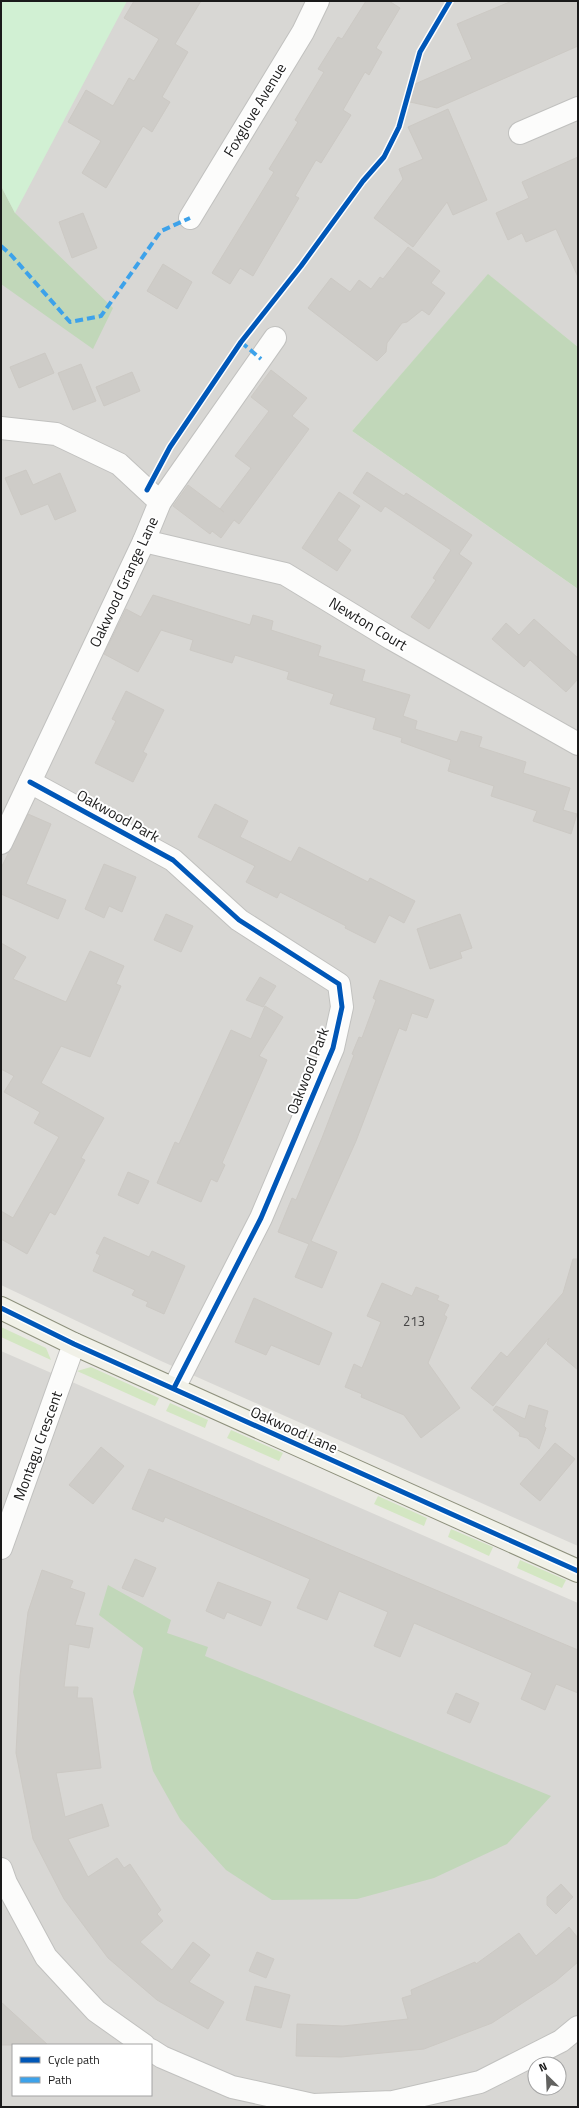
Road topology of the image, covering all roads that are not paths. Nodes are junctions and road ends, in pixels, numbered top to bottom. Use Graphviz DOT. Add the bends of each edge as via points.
graph roads {
  1 [pos="318,1"];
  2 [pos="578,108"];
  3 [pos="520,133"];
  4 [pos="190,218"];
  5 [pos="275,338"];
  6 [pos="1,428"];
  7 [pos="160,502"];
  8 [pos="144,541"];
  9 [pos="578,744"];
  10 [pos="30,782"];
  11 [pos="1,843"];
  12 [pos="1,1308"];
  13 [pos="74,1344"];
  14 [pos="174,1388"];
  15 [pos="1,1548"];
  16 [pos="578,1571"];
  17 [pos="1,1869"];
  18 [pos="578,2027"];
  19 [pos="143,2044"];
  20 [pos="152,2051"];
  1 -- 4 [label="street, Foxglove Avenue" via="303,32"];
  2 -- 3 [label="street"];
  5 -- 7 [label="street, Oakwood Grange Lane"];
  6 -- 7 [label="street" via="56,434 119,464"];
  7 -- 8 [label="street, Oakwood Grange Lane"];
  8 -- 9 [label="street, Newton Court" via="285,574 392,639"];
  8 -- 10 [label="street, Oakwood Grange Lane"];
  10 -- 11 [label="street, Oakwood Grange Lane"];
  10 -- 14 [label="street, Oakwood Park" via="173,860 239,920 339,984 342,1007 333,1048 261,1218"];
  12 -- 13 [label="street, Oakwood Lane"];
  13 -- 14 [label="street, Oakwood Lane"];
  13 -- 15 [label="street, Montagu Crescent"];
  14 -- 16 [label="street, Oakwood Lane"];
  17 -- 19 [label="street" via="46,1957 96,2011"];
  18 -- 20 [label="street" via="562,2041 480,2082 393,2102 313,2105 232,2087"];
}
